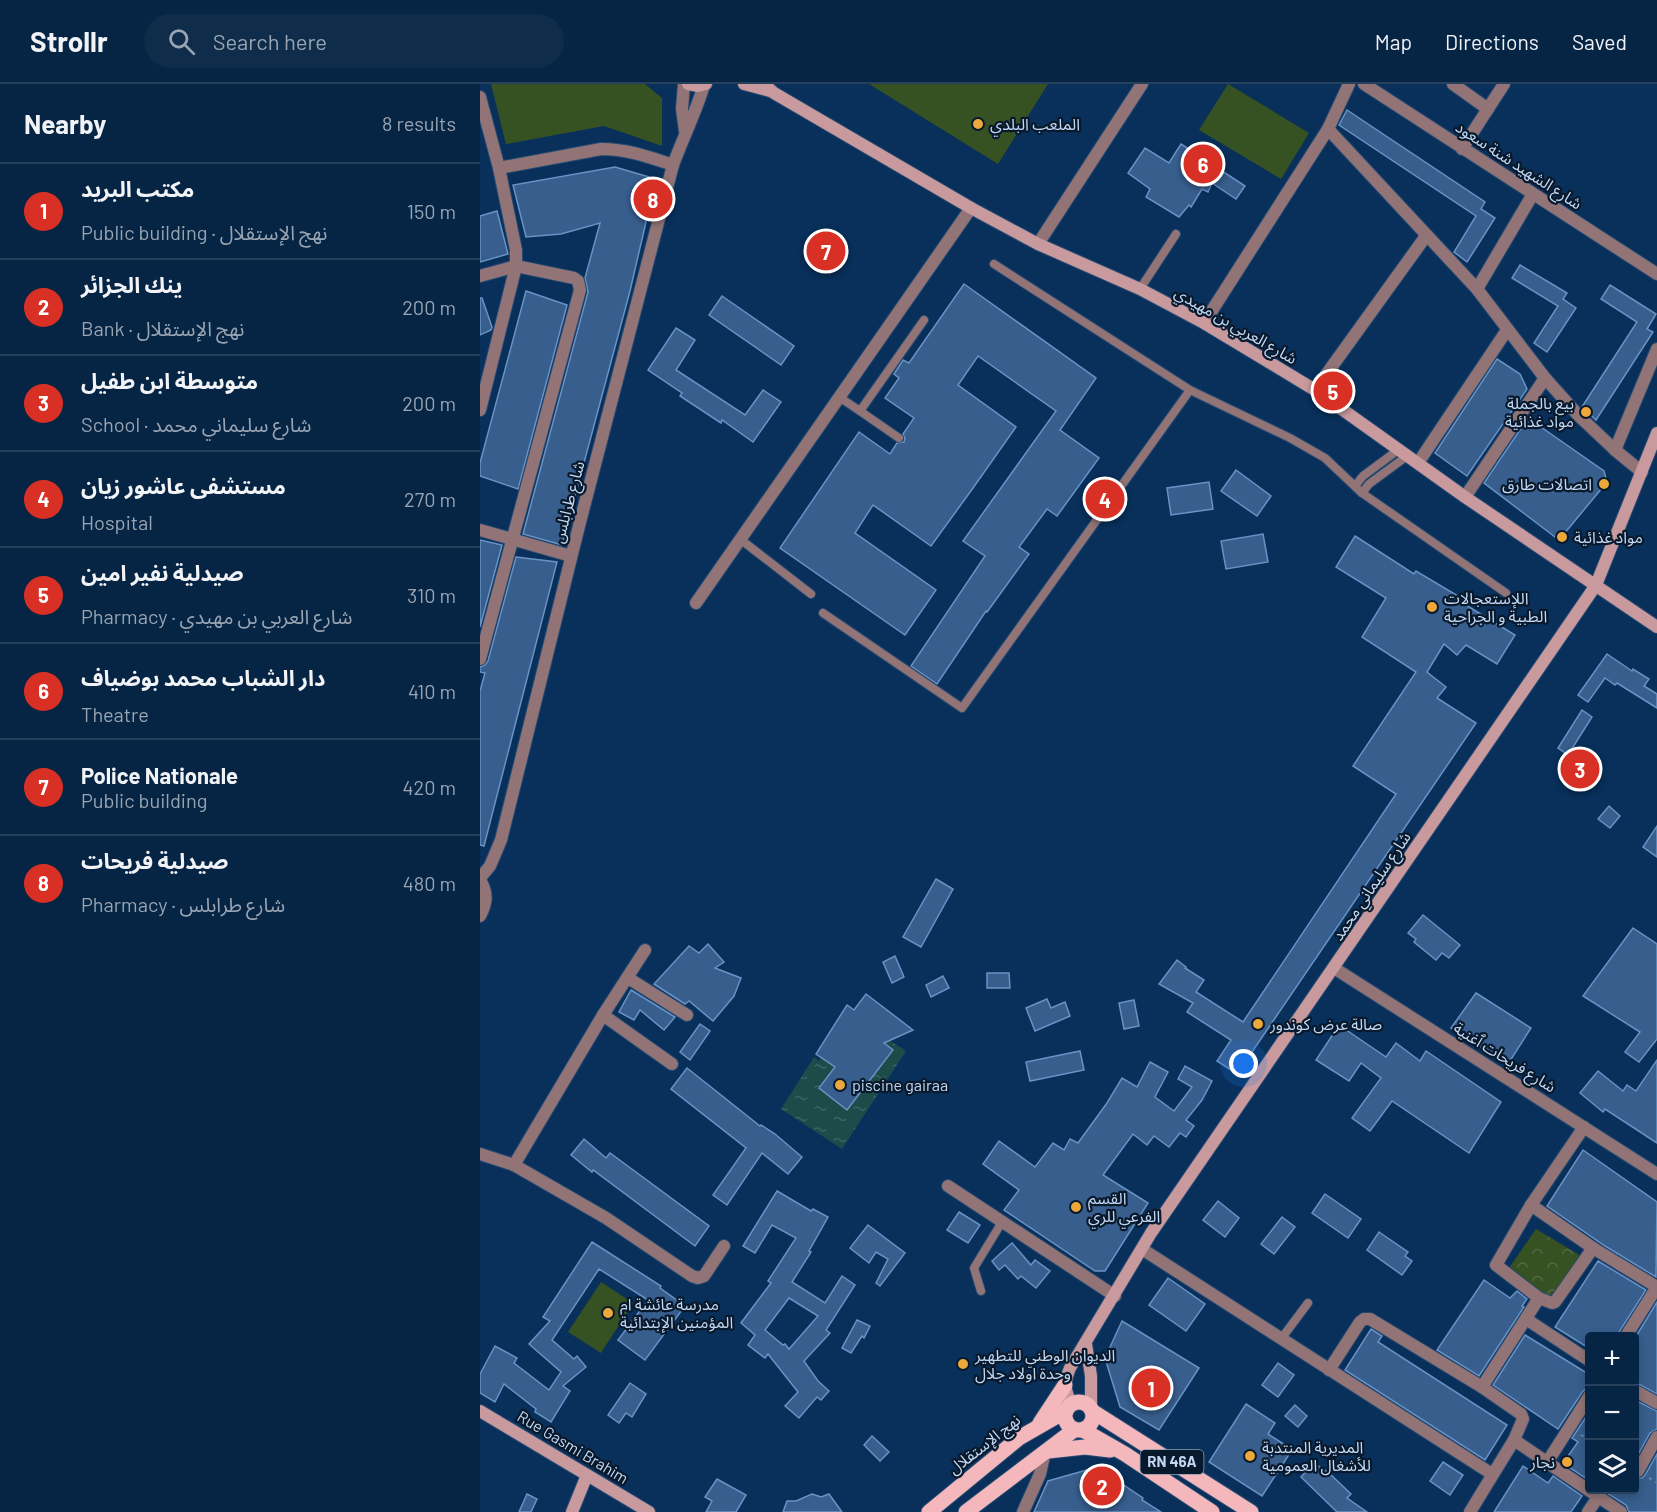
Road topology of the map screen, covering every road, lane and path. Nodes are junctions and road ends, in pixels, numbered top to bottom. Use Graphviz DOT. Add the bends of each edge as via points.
graph roads {
  1 [pos="684,84"];
  2 [pos="688,84"];
  3 [pos="705,84"];
  4 [pos="744,84"];
  5 [pos="764,84"];
  6 [pos="1142,84"];
  7 [pos="1349,84"];
  8 [pos="1364,84"];
  9 [pos="1453,84"];
  10 [pos="1504,84"];
  11 [pos="774,93"];
  12 [pos="480,97"];
  13 [pos="1488,109"];
  14 [pos="1328,129"];
  15 [pos="685,131"];
  16 [pos="1462,149"];
  17 [pos="673,165"];
  18 [pos="499,168"];
  19 [pos="1533,194"];
  20 [pos="971,208"];
  21 [pos="1176,234"];
  22 [pos="1426,236"];
  23 [pos="1038,244"];
  24 [pos="994,264"];
  25 [pos="516,266"];
  26 [pos="1657,274"];
  27 [pos="480,276"];
  28 [pos="1140,289"];
  29 [pos="1477,289"];
  30 [pos="924,320"];
  31 [pos="1204,323"];
  32 [pos="1507,330"];
  33 [pos="1657,349"];
  34 [pos="1653,368"];
  35 [pos="1545,378"];
  36 [pos="1190,390"];
  37 [pos="1316,390"];
  38 [pos="839,397"];
  39 [pos="480,410"];
  40 [pos="860,411"];
  41 [pos="1657,433"];
  42 [pos="899,438"];
  43 [pos="1615,450"];
  44 [pos="1408,456"];
  45 [pos="1642,472"];
  46 [pos="1355,486"];
  47 [pos="1362,493"];
  48 [pos="1465,497"];
  49 [pos="480,530"];
  50 [pos="511,540"];
  51 [pos="740,540"];
  52 [pos="572,556"];
  53 [pos="1596,585"];
  54 [pos="1506,593"];
  55 [pos="811,594"];
  56 [pos="696,603"];
  57 [pos="823,613"];
  58 [pos="1657,627"];
  59 [pos="480,659"];
  60 [pos="480,879"];
  61 [pos="480,916"];
  62 [pos="645,950"];
  63 [pos="1334,968"];
  64 [pos="628,978"];
  65 [pos="603,1015"];
  66 [pos="687,1015"];
  67 [pos="672,1064"];
  68 [pos="1584,1127"];
  69 [pos="480,1154"];
  70 [pos="514,1165"];
  71 [pos="1657,1174"];
  72 [pos="948,1186"];
  73 [pos="1531,1206"];
  74 [pos="1002,1222"];
  75 [pos="723,1246"];
  76 [pos="1593,1248"];
  77 [pos="1142,1249"];
  78 [pos="1657,1287"];
  79 [pos="981,1291"];
  80 [pos="1115,1296"];
  81 [pos="1539,1298"];
  82 [pos="1308,1303"];
  83 [pos="1526,1319"];
  84 [pos="1629,1332"];
  85 [pos="1281,1339"];
  86 [pos="1086,1344"];
  87 [pos="1585,1358"];
  88 [pos="1329,1370"];
  89 [pos="1065,1385"];
  90 [pos="1482,1387"];
  91 [pos="1639,1392"];
  92 [pos="1585,1403"];
  93 [pos="1657,1403"];
  94 [pos="1069,1407"];
  95 [pos="1092,1409"];
  96 [pos="480,1411"];
  97 [pos="1038,1425"];
  98 [pos="1078,1430"];
  99 [pos="1657,1437"];
  100 [pos="1514,1440"];
  101 [pos="1045,1452"];
  102 [pos="1125,1454"];
  103 [pos="1548,1461"];
  104 [pos="1639,1469"];
  105 [pos="1492,1474"];
  106 [pos="587,1475"];
  107 [pos="1598,1497"];
  108 [pos="572,1512"];
  109 [pos="649,1512"];
  110 [pos="929,1512"];
  111 [pos="966,1512"];
  112 [pos="1023,1512"];
  113 [pos="1212,1512"];
  114 [pos="1251,1512"];
  115 [pos="1470,1512"];
  116 [pos="1588,1512"];
  117 [pos="1622,1512"];
  1 -- 15 [label="street, شارع طرابلس"];
  2 -- 3 [label="street"];
  3 -- 15 [label="street, شارع طرابلس"];
  4 -- 11 [label="street, شارع العربي بن مهيدي"];
  5 -- 11 [label="street, شارع العربي بن مهيدي"];
  6 -- 23 [label="street"];
  7 -- 14 [label="street"];
  8 -- 16 [label="street, شارع الشهيد شنة سعود"];
  9 -- 13 [label="street"];
  10 -- 13 [label="street"];
  11 -- 20 [label="street, شارع العربي بن مهيدي"];
  12 -- 18 [label="street"];
  13 -- 16 [label="street"];
  14 -- 22 [label="street"];
  14 -- 31 [label="street"];
  15 -- 17 [label="street, شارع طرابلس"];
  16 -- 19 [label="street, شارع الشهيد شنة سعود"];
  17 -- 18 [label="street" via="634,152 601,149"];
  17 -- 52 [label="street, شارع طرابلس"];
  18 -- 25 [label="street"];
  19 -- 26 [label="street, شارع الشهيد شنة سعود"];
  19 -- 29 [label="street"];
  20 -- 23 [label="street, شارع العربي بن مهيدي"];
  20 -- 38 [label="street"];
  21 -- 28 [label="lane"];
  22 -- 29 [label="street"];
  22 -- 37 [label="street"];
  23 -- 28 [label="street, شارع العربي بن مهيدي"];
  24 -- 36 [label="lane"];
  25 -- 27 [label="street"];
  25 -- 39 [label="street"];
  25 -- 50 [label="street" via="574,278 580,290"];
  28 -- 31 [label="street, شارع العربي بن مهيدي"];
  29 -- 32 [label="street"];
  30 -- 40 [label="lane"];
  31 -- 37 [label="street, شارع العربي بن مهيدي"];
  32 -- 35 [label="street"];
  32 -- 44 [label="street"];
  33 -- 34 [label="street"];
  34 -- 43 [label="street"];
  35 -- 43 [label="street"];
  35 -- 48 [label="street"];
  36 -- 46 [label="lane" via="1325,458"];
  36 -- 57 [label="lane" via="962,708"];
  37 -- 44 [label="street, شارع العربي بن مهيدي"];
  38 -- 40 [label="lane"];
  38 -- 51 [label="street"];
  40 -- 42 [label="lane"];
  41 -- 45 [label="street, شارع سليماني محمد"];
  43 -- 45 [label="street"];
  44 -- 46 [label="lane" via="1363,476"];
  44 -- 47 [label="lane"];
  44 -- 48 [label="street, شارع العربي بن مهيدي"];
  45 -- 53 [label="street, شارع سليماني محمد"];
  46 -- 47 [label="lane"];
  47 -- 54 [label="lane"];
  48 -- 53 [label="street, شارع العربي بن مهيدي"];
  49 -- 50 [label="street"];
  50 -- 52 [label="street"];
  50 -- 59 [label="street"];
  51 -- 55 [label="lane"];
  51 -- 56 [label="street"];
  52 -- 60 [label="street, شارع طرابلس" via="501,840"];
  53 -- 58 [label="street, شارع العربي بن مهيدي"];
  53 -- 63 [label="street, شارع سليماني محمد"];
  60 -- 61 [label="street" via="486,906"];
  62 -- 64 [label="street"];
  63 -- 68 [label="street, شارع فريحات ٱغنية"];
  63 -- 77 [label="street, شارع سليماني محمد"];
  64 -- 65 [label="street"];
  64 -- 66 [label="street"];
  65 -- 67 [label="street"];
  65 -- 70 [label="street"];
  68 -- 71 [label="street, شارع فريحات ٱغنية"];
  68 -- 73 [label="street"];
  69 -- 70 [label="street"];
  70 -- 75 [label="street" via="606,1218 692,1276 704,1276"];
  72 -- 74 [label="street"];
  73 -- 76 [label="street"];
  73 -- 81 [label="street" via="1496,1265"];
  74 -- 79 [label="lane" via="974,1268"];
  74 -- 80 [label="street"];
  76 -- 78 [label="street"];
  76 -- 81 [label="street" via="1555,1302"];
  77 -- 80 [label="street, شارع سليماني محمد"];
  77 -- 85 [label="street"];
  78 -- 84 [label="street"];
  80 -- 86 [label="street, شارع سليماني محمد"];
  81 -- 83 [label="street"];
  82 -- 85 [label="lane"];
  83 -- 87 [label="street"];
  83 -- 90 [label="street"];
  85 -- 88 [label="street"];
  86 -- 89 [label="street, شارع سليماني محمد" via="1070,1368"];
  86 -- 95 [label="street"];
  88 -- 90 [label="street" via="1360,1322 1370,1319"];
  88 -- 105 [label="street"];
  89 -- 94 [label="street"];
  89 -- 97 [label="main road"];
  90 -- 100 [label="street" via="1521,1414 1523,1419"];
  91 -- 93 [label="street"];
  92 -- 103 [label="street"];
  94 -- 95 [label="main road" via="1082,1402"];
  94 -- 97 [label="main road, نهج الإستقلال"];
  94 -- 98 [label="main road" via="1067,1424"];
  95 -- 98 [label="main road" via="1093,1420 1088,1428"];
  95 -- 114 [label="main road, RN 46A"];
  96 -- 106 [label="street, Rue Gasmi Brahim"];
  97 -- 110 [label="main road, نهج الإستقلال"];
  98 -- 101 [label="main road"];
  98 -- 102 [label="main road, RN 46A"];
  99 -- 104 [label="street"];
  100 -- 103 [label="street"];
  100 -- 105 [label="street"];
  101 -- 102 [label="main road" via="1085,1447"];
  101 -- 111 [label="main road"];
  101 -- 112 [label="street"];
  102 -- 113 [label="main road, RN 46A"];
  103 -- 107 [label="street"];
  105 -- 115 [label="street"];
  106 -- 108 [label="street"];
  106 -- 109 [label="street, Rue Gasmi Brahim"];
  107 -- 116 [label="street"];
  107 -- 117 [label="street"];
}
